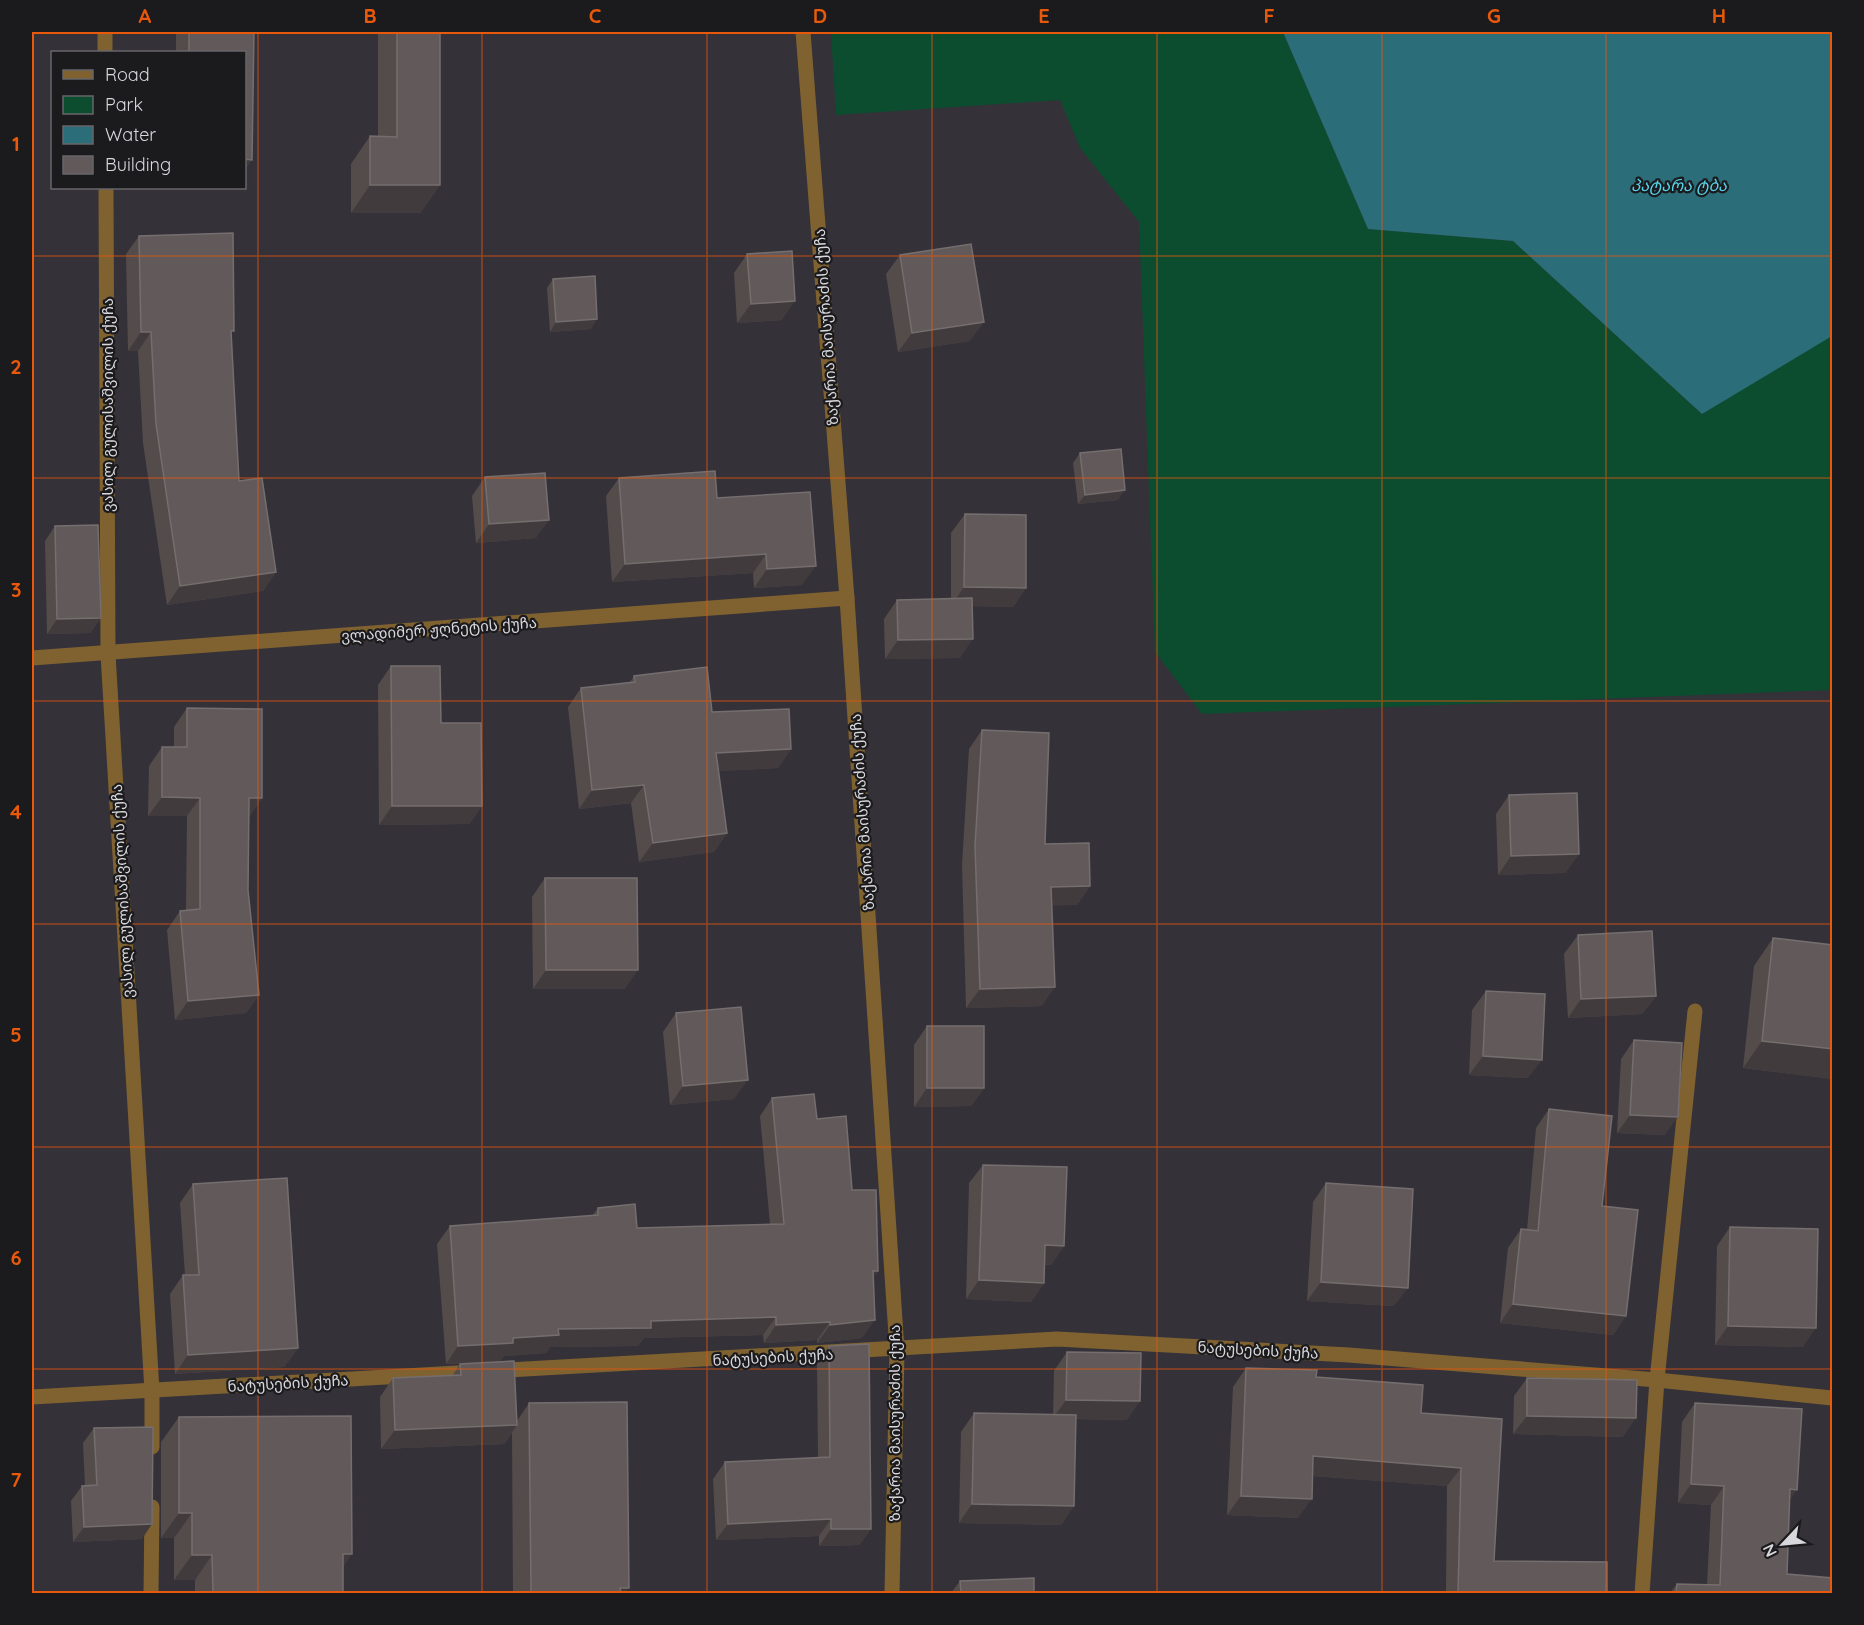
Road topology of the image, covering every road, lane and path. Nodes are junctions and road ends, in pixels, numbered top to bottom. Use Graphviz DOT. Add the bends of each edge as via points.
graph roads {
  1 [pos="105,32"];
  2 [pos="803,32"];
  3 [pos="105,51"];
  4 [pos="106,189"];
  5 [pos="847,598"];
  6 [pos="108,654"];
  7 [pos="32,658"];
  8 [pos="1695,1011"];
  9 [pos="897,1350"];
  10 [pos="1657,1380"];
  11 [pos="152,1391"];
  12 [pos="32,1397"];
  13 [pos="1833,1398"];
  14 [pos="152,1462"];
  15 [pos="152,1486"];
  16 [pos="152,1593"];
  17 [pos="892,1593"];
  18 [pos="1642,1593"];
  1 -- 3 [label="street"];
  2 -- 5 [label="street, ზაქარია მაისურაძის ქუჩა"];
  4 -- 6 [label="street, ვასილ გულისაშვილის ქუჩა"];
  5 -- 6 [label="street, ვლადიმერ ჟღნეტის ქუჩა"];
  5 -- 9 [label="street, ზაქარია მაისურაძის ქუჩა"];
  6 -- 7 [label="street, ვლადიმერ ჟღნეტის ქუჩა"];
  6 -- 11 [label="street, ვასილ გულისაშვილის ქუჩა"];
  8 -- 10 [label="street"];
  9 -- 10 [label="street, ნატუსების ქუჩა" via="1057,1339 1349,1355"];
  9 -- 11 [label="street, ნატუსების ქუჩა"];
  9 -- 17 [label="street, ზაქარია მაისურაძის ქუჩა"];
  10 -- 13 [label="street, ნატუსების ქუჩა"];
  10 -- 18 [label="street"];
  11 -- 12 [label="street, ნატუსების ქუჩა"];
  11 -- 14 [label="street, ვასილ გულისაშვილის ქუჩა"];
  15 -- 16 [label="street"];
}
